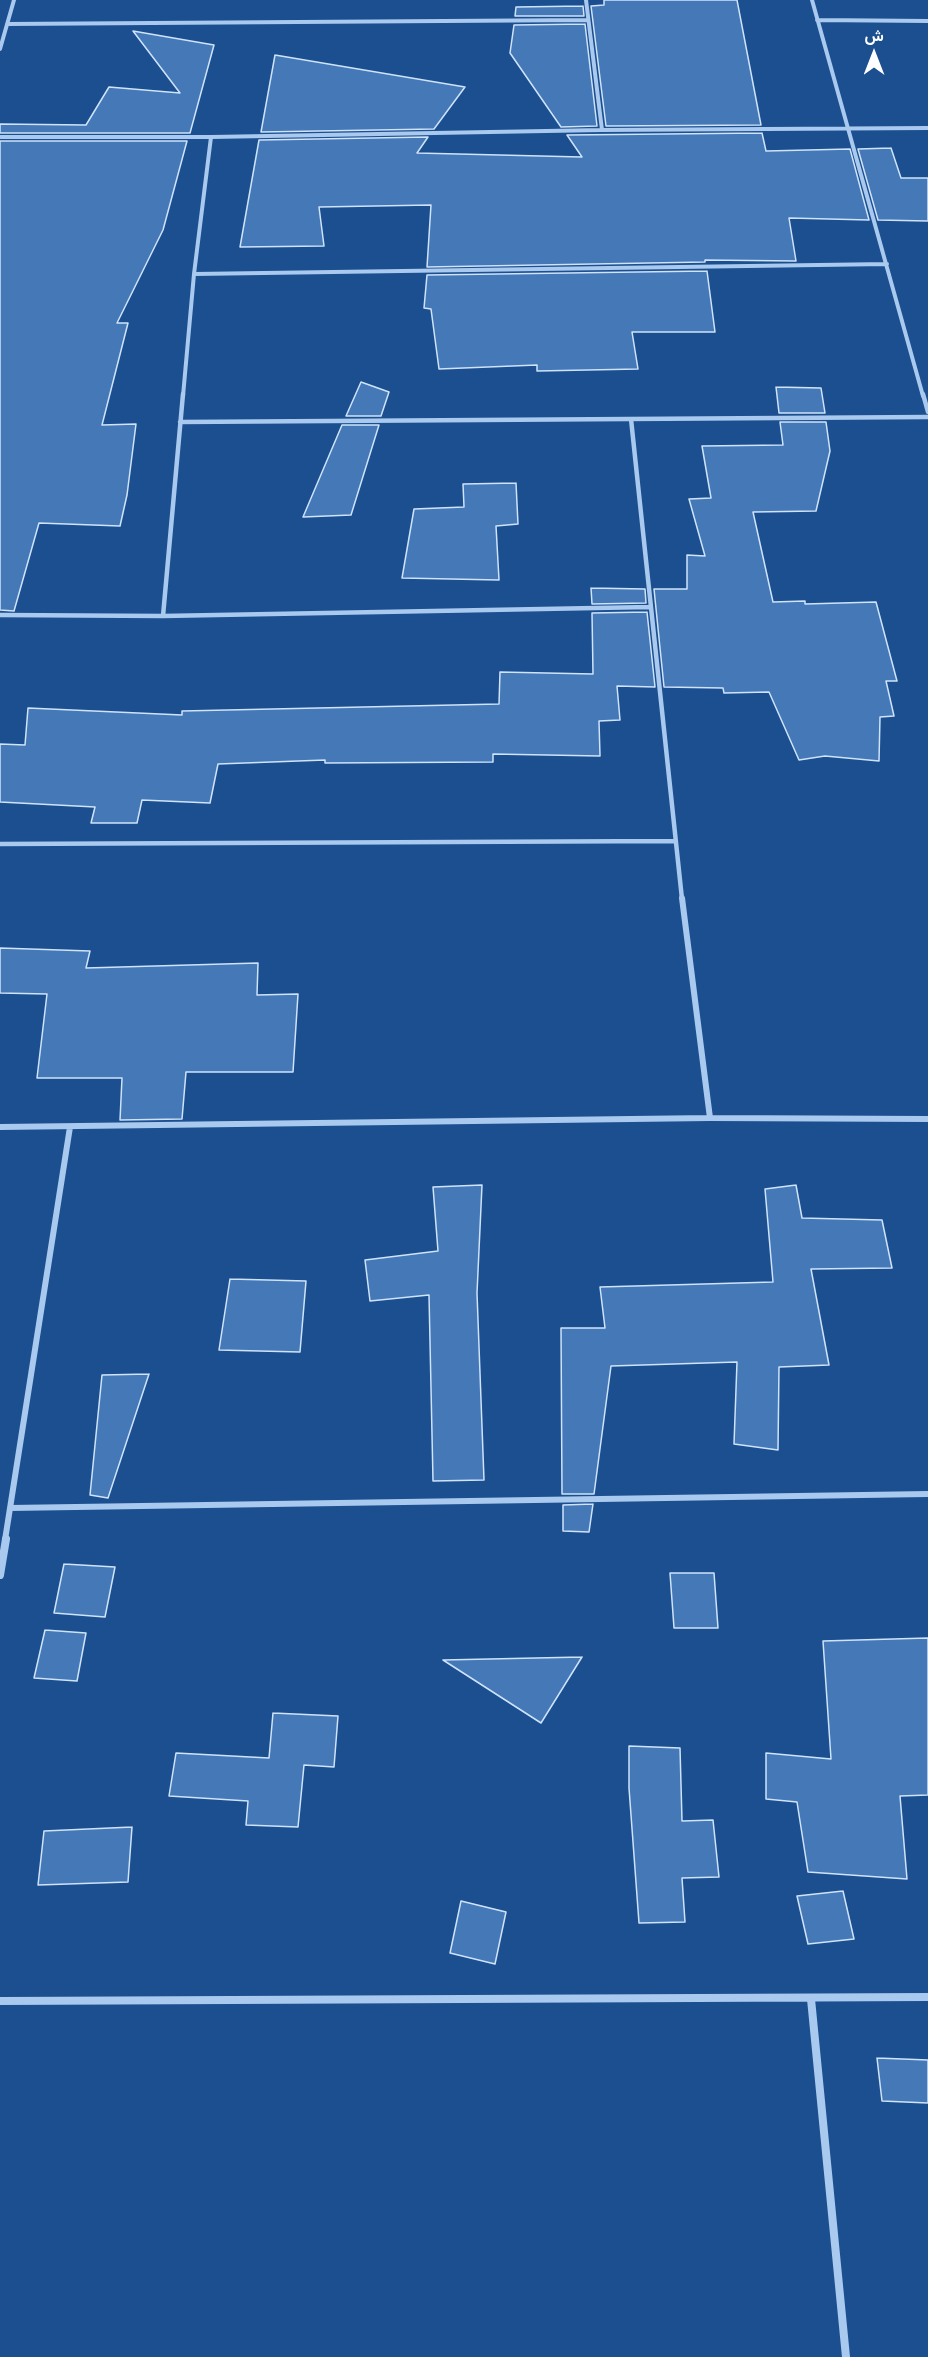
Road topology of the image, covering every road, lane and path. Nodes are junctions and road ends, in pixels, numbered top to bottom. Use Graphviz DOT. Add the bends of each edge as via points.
graph roads {
  1 [pos="14,0"];
  2 [pos="586,0"];
  3 [pos="812,0"];
  4 [pos="588,20"];
  5 [pos="817,21"];
  6 [pos="928,21"];
  7 [pos="7,24"];
  8 [pos="0,49"];
  9 [pos="846,127"];
  10 [pos="928,128"];
  11 [pos="602,130"];
  12 [pos="0,137"];
  13 [pos="211,137"];
  14 [pos="887,264"];
  15 [pos="194,274"];
  16 [pos="928,412"];
  17 [pos="928,417"];
  18 [pos="631,418"];
  19 [pos="180,422"];
  20 [pos="650,607"];
  21 [pos="0,615"];
  22 [pos="163,616"];
  23 [pos="675,841"];
  24 [pos="0,844"];
  25 [pos="710,1118"];
  26 [pos="928,1119"];
  27 [pos="0,1127"];
  28 [pos="70,1127"];
  29 [pos="928,1494"];
  30 [pos="10,1508"];
  31 [pos="0,1575"];
  32 [pos="928,1997"];
  33 [pos="811,2000"];
  34 [pos="0,2001"];
  35 [pos="846,2357"];
  1 -- 7 [label="street"];
  2 -- 4 [label="street"];
  3 -- 5 [label="street"];
  4 -- 7 [label="street"];
  4 -- 11 [label="street"];
  5 -- 6 [label="street"];
  5 -- 9 [label="street"];
  7 -- 8 [label="street"];
  9 -- 10 [label="street"];
  9 -- 11 [label="street"];
  9 -- 14 [label="street"];
  11 -- 13 [label="street"];
  12 -- 13 [label="street"];
  13 -- 15 [label="street"];
  14 -- 15 [label="street"];
  14 -- 16 [label="street"];
  15 -- 19 [label="street"];
  17 -- 18 [label="street"];
  18 -- 19 [label="street"];
  18 -- 20 [label="street"];
  19 -- 22 [label="street"];
  20 -- 22 [label="street"];
  20 -- 23 [label="street"];
  21 -- 22 [label="street"];
  23 -- 24 [label="street"];
  23 -- 25 [label="street"];
  25 -- 26 [label="street"];
  25 -- 28 [label="street"];
  27 -- 28 [label="street"];
  28 -- 30 [label="street"];
  29 -- 30 [label="street"];
  30 -- 31 [label="street"];
  32 -- 33 [label="street"];
  33 -- 34 [label="street"];
  33 -- 35 [label="street"];
}
